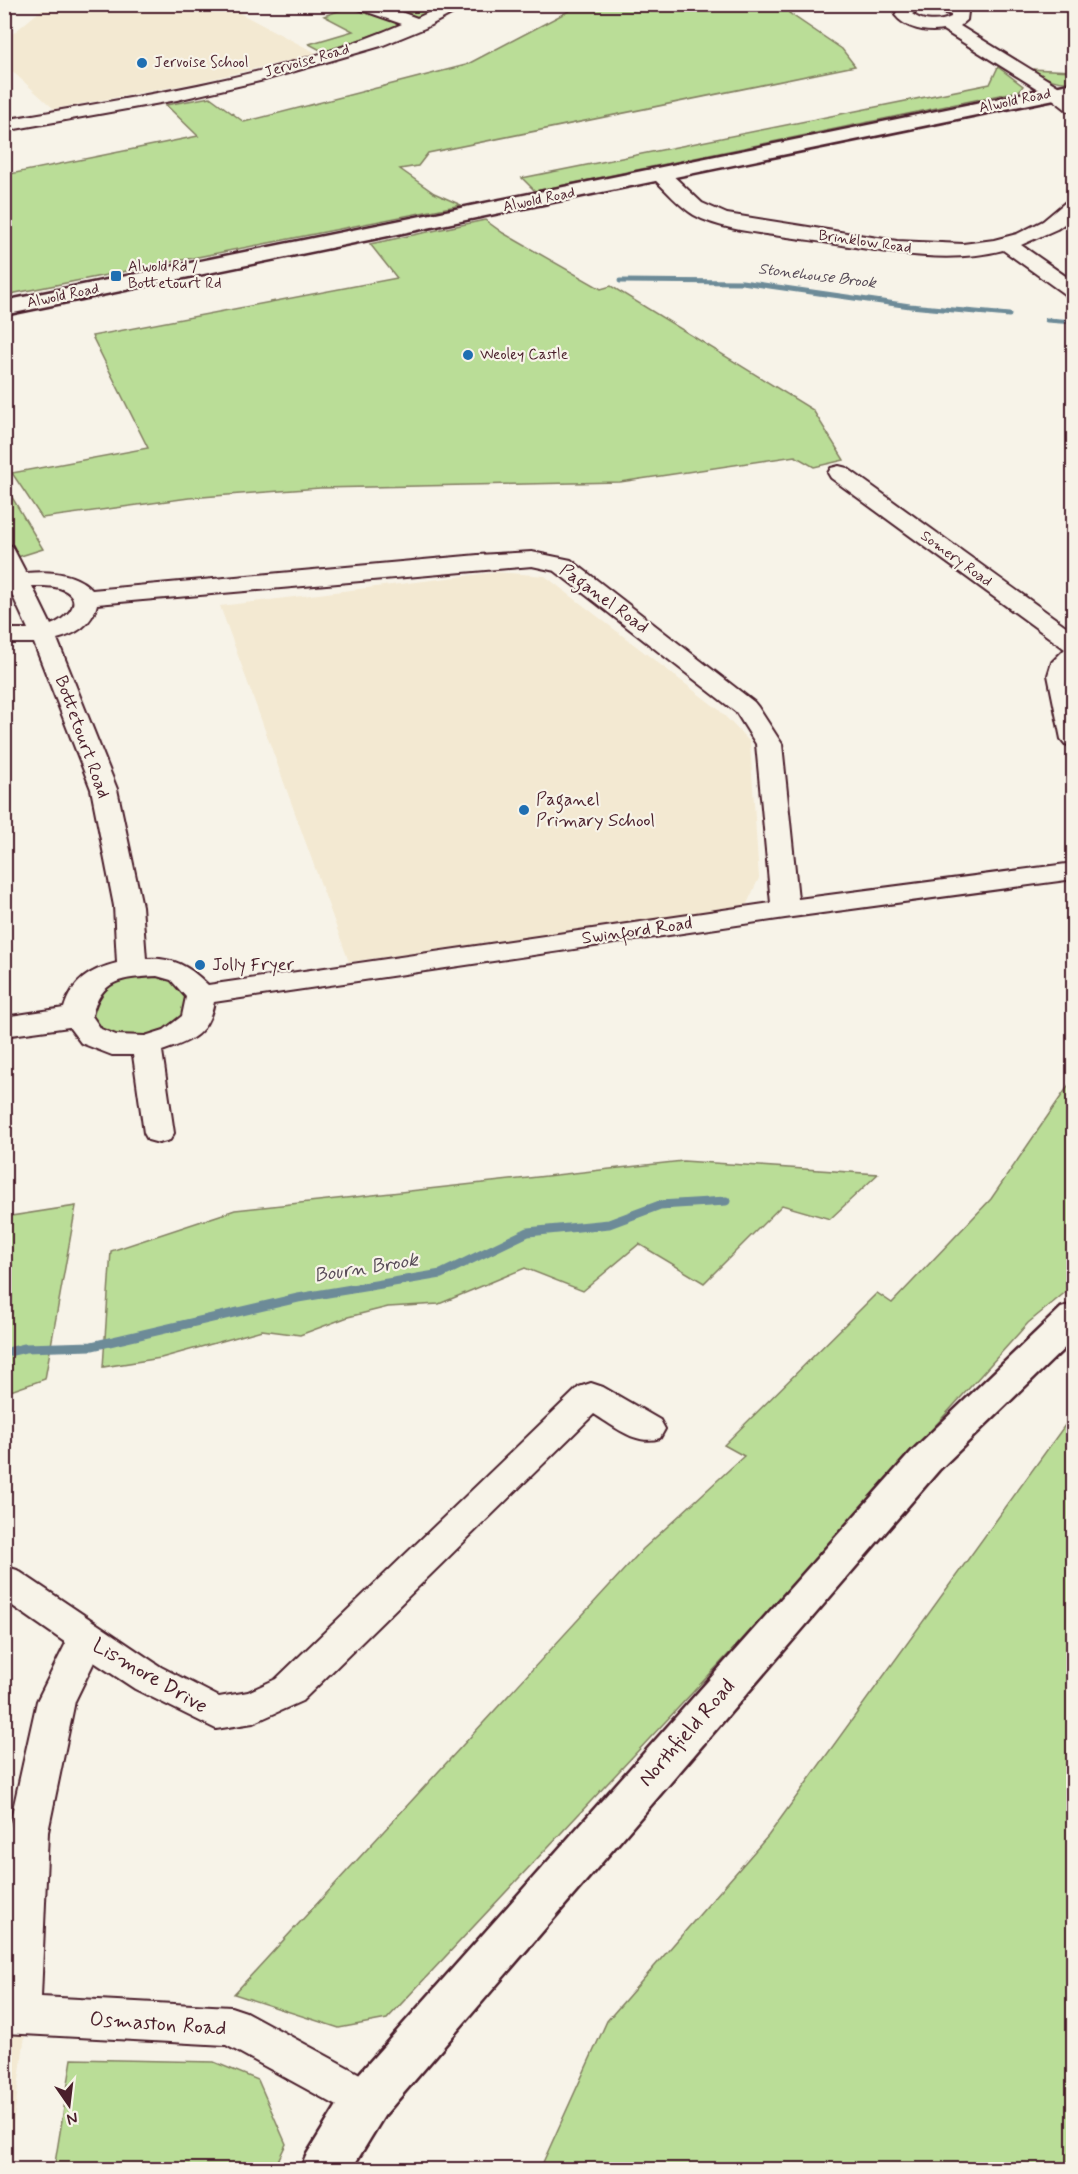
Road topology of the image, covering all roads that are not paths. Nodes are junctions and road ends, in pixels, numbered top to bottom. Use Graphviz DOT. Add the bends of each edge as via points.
graph roads {
  1 [pos="362,4"];
  2 [pos="462,4"];
  3 [pos="919,4"];
  4 [pos="938,4"];
  5 [pos="419,24"];
  6 [pos="946,25"];
  7 [pos="1064,90"];
  8 [pos="1074,106"];
  9 [pos="4,126"];
  10 [pos="660,174"];
  11 [pos="1074,205"];
  12 [pos="1007,243"];
  13 [pos="1074,292"];
  14 [pos="4,308"];
  15 [pos="839,473"];
  16 [pos="4,550"];
  17 [pos="12,582"];
  18 [pos="85,598"];
  19 [pos="43,635"];
  20 [pos="4,636"];
  21 [pos="1074,645"];
  22 [pos="1074,654"];
  23 [pos="1074,739"];
  24 [pos="1074,871"];
  25 [pos="784,909"];
  26 [pos="132,968"];
  27 [pos="201,995"];
  28 [pos="77,1016"];
  29 [pos="4,1027"];
  30 [pos="147,1046"];
  31 [pos="159,1133"];
  32 [pos="1074,1317"];
  33 [pos="648,1429"];
  34 [pos="4,1580"];
  35 [pos="87,1638"];
  36 [pos="12,2015"];
  37 [pos="367,2100"];
  38 [pos="324,2169"];
  1 -- 5 [label="street"];
  2 -- 5 [label="street, Jervoise Road"];
  3 -- 6 [label="street" via="905,9 903,15 919,24"];
  4 -- 6 [label="street" via="955,9 961,16"];
  5 -- 9 [label="street, Jervoise Road" via="375,42 258,76"];
  6 -- 7 [label="street"];
  7 -- 8 [label="street"];
  7 -- 10 [label="street, Alwold Road"];
  10 -- 12 [label="street, Brinklow Road" via="702,212 733,220 919,249 965,249"];
  10 -- 14 [label="street, Alwold Road"];
  11 -- 12 [label="street, Brinklow Road" via="1040,232"];
  12 -- 13 [label="street"];
  15 -- 21 [label="street, Somery Road"];
  16 -- 17 [label="street, Bottetourt Road"];
  17 -- 18 [label="street" via="57,580 76,588"];
  17 -- 19 [label="street, Bottetourt Road"];
  18 -- 19 [label="street" via="85,608 70,626"];
  18 -- 25 [label="street, Paganel Road" via="489,561 531,559 563,565 745,707 769,744"];
  19 -- 20 [label="street"];
  19 -- 26 [label="street, Bottetourt Road" via="104,789 128,906"];
  22 -- 23 [label="street" via="1064,662 1060,675"];
  24 -- 25 [label="street, Swinford Road"];
  25 -- 27 [label="street, Swinford Road"];
  26 -- 27 [label="street" via="158,968 181,974"];
  26 -- 28 [label="street" via="109,974 86,989"];
  27 -- 30 [label="street" via="196,1020 174,1037"];
  28 -- 29 [label="street"];
  28 -- 30 [label="street" via="91,1036 112,1045"];
  30 -- 31 [label="street"];
  32 -- 37 [label="street, Northfield Road" via="926,1460"];
  33 -- 35 [label="street, Lismore Drive" via="591,1396 289,1690 253,1707 216,1713 148,1678"];
  34 -- 35 [label="street"];
  35 -- 36 [label="street, Lismore Drive" via="56,1701 28,1832"];
  36 -- 37 [label="street, Osmaston Road" via="231,2026"];
  37 -- 38 [label="street, Northfield Road"];
}
